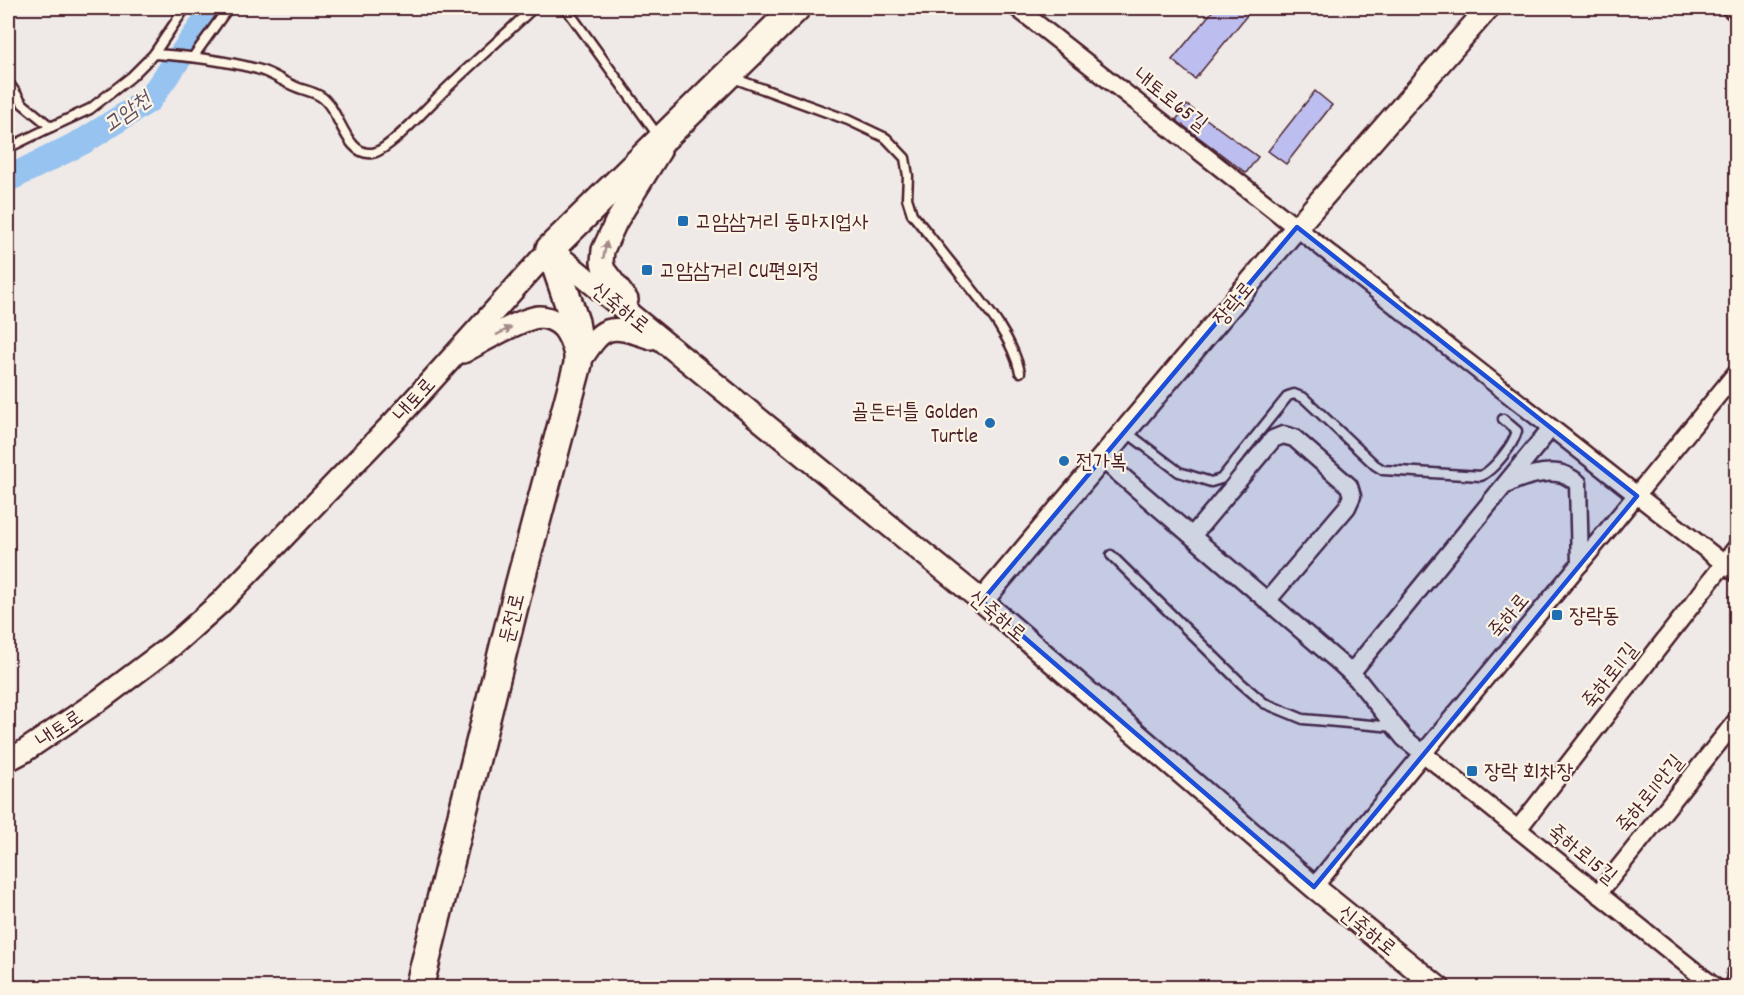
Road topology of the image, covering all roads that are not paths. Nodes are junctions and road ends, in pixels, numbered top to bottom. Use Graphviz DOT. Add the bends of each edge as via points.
graph roads {
  1 [pos="185,8"];
  2 [pos="228,8"];
  3 [pos="534,8"];
  4 [pos="566,8"];
  5 [pos="796,8"];
  6 [pos="1017,8"];
  7 [pos="1487,8"];
  8 [pos="1730,8"];
  9 [pos="1737,13"];
  10 [pos="154,54"];
  11 [pos="191,57"];
  12 [pos="727,75"];
  13 [pos="8,82"];
  14 [pos="51,127"];
  15 [pos="668,133"];
  16 [pos="8,148"];
  17 [pos="1297,227"];
  18 [pos="550,249"];
  19 [pos="663,341"];
  20 [pos="452,358"];
  21 [pos="578,364"];
  22 [pos="1020,372"];
  23 [pos="1737,373"];
  24 [pos="1503,419"];
  25 [pos="1551,428"];
  26 [pos="1125,431"];
  27 [pos="1102,459"];
  28 [pos="1504,485"];
  29 [pos="1637,496"];
  30 [pos="1192,536"];
  31 [pos="1737,548"];
  32 [pos="1111,555"];
  33 [pos="1580,564"];
  34 [pos="1731,568"];
  35 [pos="1267,600"];
  36 [pos="982,601"];
  37 [pos="1351,673"];
  38 [pos="1737,721"];
  39 [pos="1394,727"];
  40 [pos="1422,753"];
  41 [pos="8,760"];
  42 [pos="1518,829"];
  43 [pos="1314,887"];
  44 [pos="1598,894"];
  45 [pos="1737,974"];
  46 [pos="424,985"];
  47 [pos="1439,987"];
  48 [pos="1716,987"];
  49 [pos="1734,987"];
  1 -- 10 [label="lane"];
  2 -- 11 [label="lane"];
  3 -- 11 [label="lane" via="418,119 379,152 371,154 354,147 320,96 258,69"];
  4 -- 15 [label="lane"];
  5 -- 12 [label="main road, 내토로"];
  6 -- 17 [label="street, 내토로65길"];
  7 -- 17 [label="street, 장락로"];
  8 -- 9 [label="street"];
  10 -- 11 [label="lane"];
  10 -- 14 [label="lane" via="116,91 90,109"];
  12 -- 15 [label="main road, 내토로"];
  12 -- 22 [label="lane" via="849,120 896,147 905,158 912,214 983,303 1009,342"];
  13 -- 14 [label="lane" via="23,104"];
  14 -- 16 [label="lane"];
  15 -- 18 [label="main road, 내토로"];
  19 -- 15 [label="street, one-way" via="610,279 602,262 603,250 616,222"];
  17 -- 25 [label="street, 내토로65길"];
  17 -- 26 [label="street, 장락로"];
  18 -- 19 [label="street, 신죽하로"];
  18 -- 20 [label="street, 내토로"];
  18 -- 21 [label="main road, 둔전로" via="575,322"];
  19 -- 21 [label="street" via="629,330 607,331 593,341"];
  19 -- 36 [label="street, 신죽하로"];
  20 -- 21 [label="street, one-way" via="526,320 541,317 559,323 565,330"];
  20 -- 41 [label="street, 내토로" via="221,602 174,644 101,699"];
  21 -- 46 [label="main road, 둔전로" via="519,586"];
  23 -- 29 [label="street, 죽하로"];
  24 -- 26 [label="lane" via="1517,431 1515,440 1481,476 1383,470 1304,398 1294,394 1288,396 1221,479 1211,482 1179,472"];
  25 -- 28 [label="street"];
  25 -- 29 [label="street, 내토로65길"];
  26 -- 27 [label="street, 장락로"];
  27 -- 30 [label="street, 죽하로15길"];
  27 -- 36 [label="street, 장락로"];
  28 -- 33 [label="street" via="1521,477 1562,473 1578,483"];
  28 -- 37 [label="street"];
  29 -- 33 [label="street, 죽하로"];
  29 -- 34 [label="street, 내토로65길"];
  30 -- 35 [label="street, 죽하로15길"];
  30 -- 35 [label="street" via="1273,440 1283,435 1294,438 1349,486 1352,496 1347,507"];
  31 -- 34 [label="street, 죽하로11길"];
  32 -- 39 [label="lane" via="1264,703 1303,719"];
  33 -- 40 [label="street, 죽하로"];
  34 -- 42 [label="street, 죽하로11길"];
  35 -- 37 [label="street, 죽하로15길"];
  36 -- 43 [label="street, 신죽하로"];
  37 -- 39 [label="street, 죽하로15길"];
  38 -- 44 [label="street, 죽하로11안길"];
  39 -- 40 [label="street, 죽하로15길"];
  40 -- 42 [label="street, 죽하로15길"];
  40 -- 43 [label="street, 죽하로"];
  42 -- 44 [label="street, 죽하로15길"];
  43 -- 47 [label="street, 신죽하로"];
  44 -- 48 [label="street, 죽하로15길"];
  45 -- 49 [label="street"];
}
